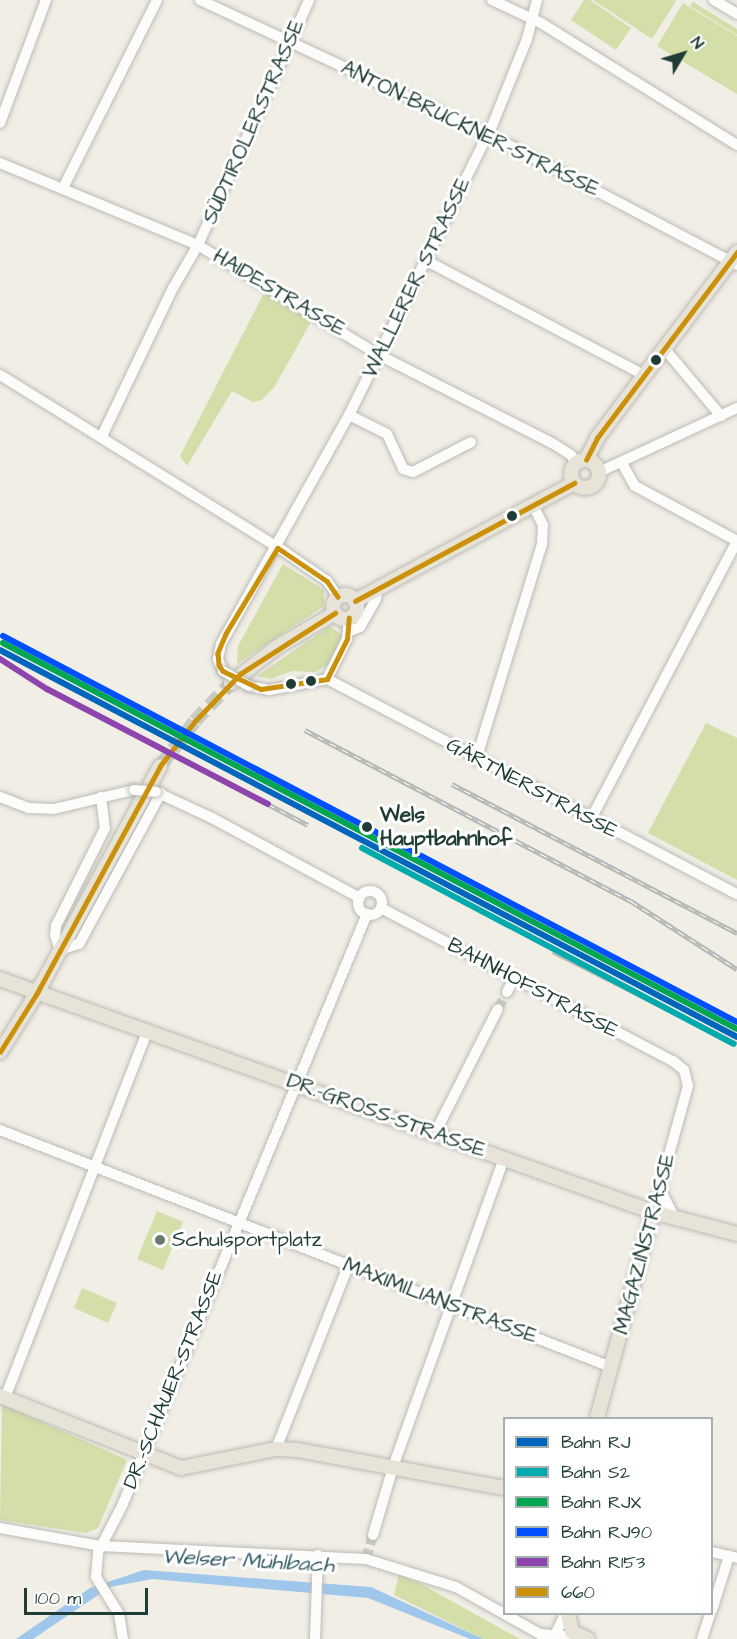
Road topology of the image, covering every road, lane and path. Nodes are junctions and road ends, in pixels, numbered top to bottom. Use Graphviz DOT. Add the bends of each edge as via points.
graph roads {
  1 [pos="46,0"];
  2 [pos="157,0"];
  3 [pos="200,0"];
  4 [pos="309,0"];
  5 [pos="492,0"];
  6 [pos="537,0"];
  7 [pos="714,0"];
  8 [pos="737,14"];
  9 [pos="534,19"];
  10 [pos="290,42"];
  11 [pos="0,123"];
  12 [pos="488,135"];
  13 [pos="737,145"];
  14 [pos="0,164"];
  15 [pos="63,188"];
  16 [pos="198,245"];
  17 [pos="735,259"];
  18 [pos="424,260"];
  19 [pos="663,348"];
  20 [pos="379,355"];
  21 [pos="0,375"];
  22 [pos="644,375"];
  23 [pos="737,408"];
  24 [pos="349,416"];
  25 [pos="721,416"];
  26 [pos="102,436"];
  27 [pos="471,442"];
  28 [pos="581,462"];
  29 [pos="622,464"];
  30 [pos="598,472"];
  31 [pos="574,483"];
  32 [pos="534,507"];
  33 [pos="737,541"];
  34 [pos="278,548"];
  35 [pos="377,589"];
  36 [pos="338,597"];
  37 [pos="355,601"];
  38 [pos="335,613"];
  39 [pos="350,625"];
  40 [pos="227,677"];
  41 [pos="327,679"];
  42 [pos="476,760"];
  43 [pos="160,766"];
  44 [pos="158,793"];
  45 [pos="0,797"];
  46 [pos="101,797"];
  47 [pos="591,819"];
  48 [pos="737,894"];
  49 [pos="360,898"];
  50 [pos="381,908"];
  51 [pos="367,914"];
  52 [pos="60,950"];
  53 [pos="514,978"];
  54 [pos="0,979"];
  55 [pos="507,992"];
  56 [pos="37,993"];
  57 [pos="498,1009"];
  58 [pos="147,1032"];
  59 [pos="0,1052"];
  60 [pos="684,1070"];
  61 [pos="296,1083"];
  62 [pos="0,1130"];
  63 [pos="434,1135"];
  64 [pos="504,1159"];
  65 [pos="95,1164"];
  66 [pos="660,1188"];
  67 [pos="653,1212"];
  68 [pos="675,1218"];
  69 [pos="237,1222"];
  70 [pos="737,1234"];
  71 [pos="348,1266"];
  72 [pos="451,1306"];
  73 [pos="611,1367"];
  74 [pos="2,1397"];
  75 [pos="598,1417"];
  76 [pos="276,1449"];
  77 [pos="143,1453"];
  78 [pos="394,1464"];
  79 [pos="503,1488"];
  80 [pos="0,1528"];
  81 [pos="373,1535"];
  82 [pos="101,1546"];
  83 [pos="713,1552"];
  84 [pos="318,1555"];
  85 [pos="733,1557"];
  86 [pos="713,1607"];
  87 [pos="503,1614"];
  88 [pos="505,1615"];
  89 [pos="710,1615"];
  90 [pos="567,1617"];
  91 [pos="553,1638"];
  92 [pos="583,1638"];
  93 [pos="123,1639"];
  94 [pos="315,1639"];
  95 [pos="702,1639"];
  1 -- 11 [label="street"];
  2 -- 15 [label="street"];
  3 -- 10 [label="street, ANTON-BRUCKNER-STRASSE"];
  4 -- 10 [label="street, SÜDTIROLERSTRASSE"];
  5 -- 9 [label="street"];
  6 -- 9 [label="street, WALLERER STRASSE"];
  7 -- 8 [label="street"];
  9 -- 12 [label="street, WALLERER STRASSE"];
  9 -- 13 [label="street"];
  10 -- 12 [label="street, ANTON-BRUCKNER-STRASSE"];
  10 -- 16 [label="street, SÜDTIROLERSTRASSE"];
  12 -- 17 [label="street, ANTON-BRUCKNER-STRASSE"];
  12 -- 18 [label="street, WALLERER STRASSE"];
  14 -- 15 [label="street, HAIDESTRASSE"];
  15 -- 16 [label="street, HAIDESTRASSE"];
  16 -- 20 [label="street, HAIDESTRASSE"];
  16 -- 26 [label="street, SÜDTIROLERSTRASSE" via="173,288"];
  17 -- 19 [label="main road"];
  18 -- 20 [label="street, WALLERER STRASSE"];
  18 -- 22 [label="street"];
  19 -- 22 [label="main road"];
  19 -- 25 [label="street"];
  20 -- 24 [label="street, WALLERER STRASSE"];
  20 -- 28 [label="street, HAIDESTRASSE" via="552,442"];
  21 -- 26 [label="street"];
  22 -- 28 [label="main road"];
  23 -- 25 [label="street"];
  24 -- 27 [label="street" via="387,434 404,469 413,472"];
  24 -- 34 [label="street, WALLERER STRASSE"];
  25 -- 29 [label="street"];
  26 -- 34 [label="street"];
  28 -- 30 [label="main road"];
  28 -- 31 [label="main road" via="571,476"];
  29 -- 30 [label="street"];
  29 -- 33 [label="street" via="636,486"];
  30 -- 31 [label="main road" via="590,487"];
  31 -- 32 [label="main road"];
  32 -- 35 [label="main road"];
  32 -- 42 [label="street" via="543,525 542,544"];
  33 -- 47 [label="street"];
  34 -- 36 [label="street" via="327,581"];
  34 -- 40 [label="street, WALLERER STRASSE" via="221,644 218,659"];
  35 -- 37 [label="main road"];
  35 -- 39 [label="street" via="376,599 360,627"];
  36 -- 37 [label="main road" via="347,595"];
  36 -- 38 [label="main road" via="333,605"];
  37 -- 39 [label="main road" via="356,611"];
  38 -- 39 [label="main road"];
  38 -- 40 [label="main road"];
  39 -- 41 [label="street"];
  40 -- 41 [label="street, bridge" via="269,690"];
  41 -- 42 [label="street, GÄRTNERSTRASSE"];
  42 -- 47 [label="street, GÄRTNERSTRASSE"];
  43 -- 52 [label="main road"];
  44 -- 46 [label="street, BAHNHOFSTRASSE, bridge" via="134,790"];
  44 -- 49 [label="street, BAHNHOFSTRASSE"];
  44 -- 52 [label="street" via="79,944"];
  45 -- 46 [label="street, BAHNHOFSTRASSE" via="29,808 54,809"];
  46 -- 52 [label="street" via="105,828 56,926"];
  47 -- 48 [label="street, GÄRTNERSTRASSE"];
  49 -- 50 [label="street, BAHNHOFSTRASSE" via="364,892 375,892 381,897"];
  49 -- 51 [label="street" via="359,906"];
  50 -- 51 [label="street"];
  50 -- 53 [label="street, BAHNHOFSTRASSE"];
  51 -- 61 [label="street, DR.-SCHAUER-STRASSE"];
  52 -- 56 [label="main road"];
  53 -- 55 [label="street"];
  53 -- 60 [label="street, BAHNHOFSTRASSE"];
  54 -- 56 [label="main road"];
  56 -- 58 [label="main road, DR.-GROSS-STRASSE"];
  56 -- 59 [label="main road"];
  57 -- 63 [label="street"];
  58 -- 61 [label="main road, DR.-GROSS-STRASSE"];
  58 -- 65 [label="street"];
  60 -- 66 [label="street, MAGAZINSTRASSE" via="688,1086"];
  61 -- 63 [label="main road, DR.-GROSS-STRASSE"];
  61 -- 69 [label="street, DR.-SCHAUER-STRASSE"];
  62 -- 65 [label="street, MAXIMILIANSTRASSE"];
  63 -- 64 [label="main road, DR.-GROSS-STRASSE"];
  64 -- 67 [label="main road, DR.-GROSS-STRASSE"];
  64 -- 72 [label="street"];
  65 -- 69 [label="street, MAXIMILIANSTRASSE"];
  65 -- 74 [label="street"];
  66 -- 67 [label="street, MAGAZINSTRASSE"];
  66 -- 68 [label="street"];
  67 -- 68 [label="main road, DR.-GROSS-STRASSE"];
  67 -- 73 [label="main road, MAGAZINSTRASSE"];
  68 -- 70 [label="main road, DR.-GROSS-STRASSE"];
  69 -- 71 [label="street, MAXIMILIANSTRASSE"];
  69 -- 77 [label="street, DR.-SCHAUER-STRASSE"];
  71 -- 72 [label="street, MAXIMILIANSTRASSE"];
  71 -- 76 [label="street"];
  72 -- 73 [label="street, MAXIMILIANSTRASSE"];
  72 -- 78 [label="street"];
  73 -- 75 [label="main road, MAGAZINSTRASSE"];
  74 -- 77 [label="main road"];
  76 -- 77 [label="main road" via="190,1468"];
  76 -- 78 [label="main road"];
  77 -- 82 [label="street, DR.-SCHAUER-STRASSE"];
  78 -- 79 [label="main road"];
  78 -- 81 [label="street"];
  80 -- 82 [label="street"];
  82 -- 84 [label="street"];
  82 -- 93 [label="street, DR.-SCHAUER-STRASSE" via="94,1564 97,1582 119,1614"];
  83 -- 85 [label="street"];
  84 -- 87 [label="street" via="366,1558 456,1587"];
  84 -- 94 [label="street"];
  85 -- 86 [label="street"];
  88 -- 91 [label="street"];
  89 -- 95 [label="street"];
  90 -- 91 [label="street"];
  90 -- 92 [label="main road"];
  91 -- 92 [label="street"];
}
